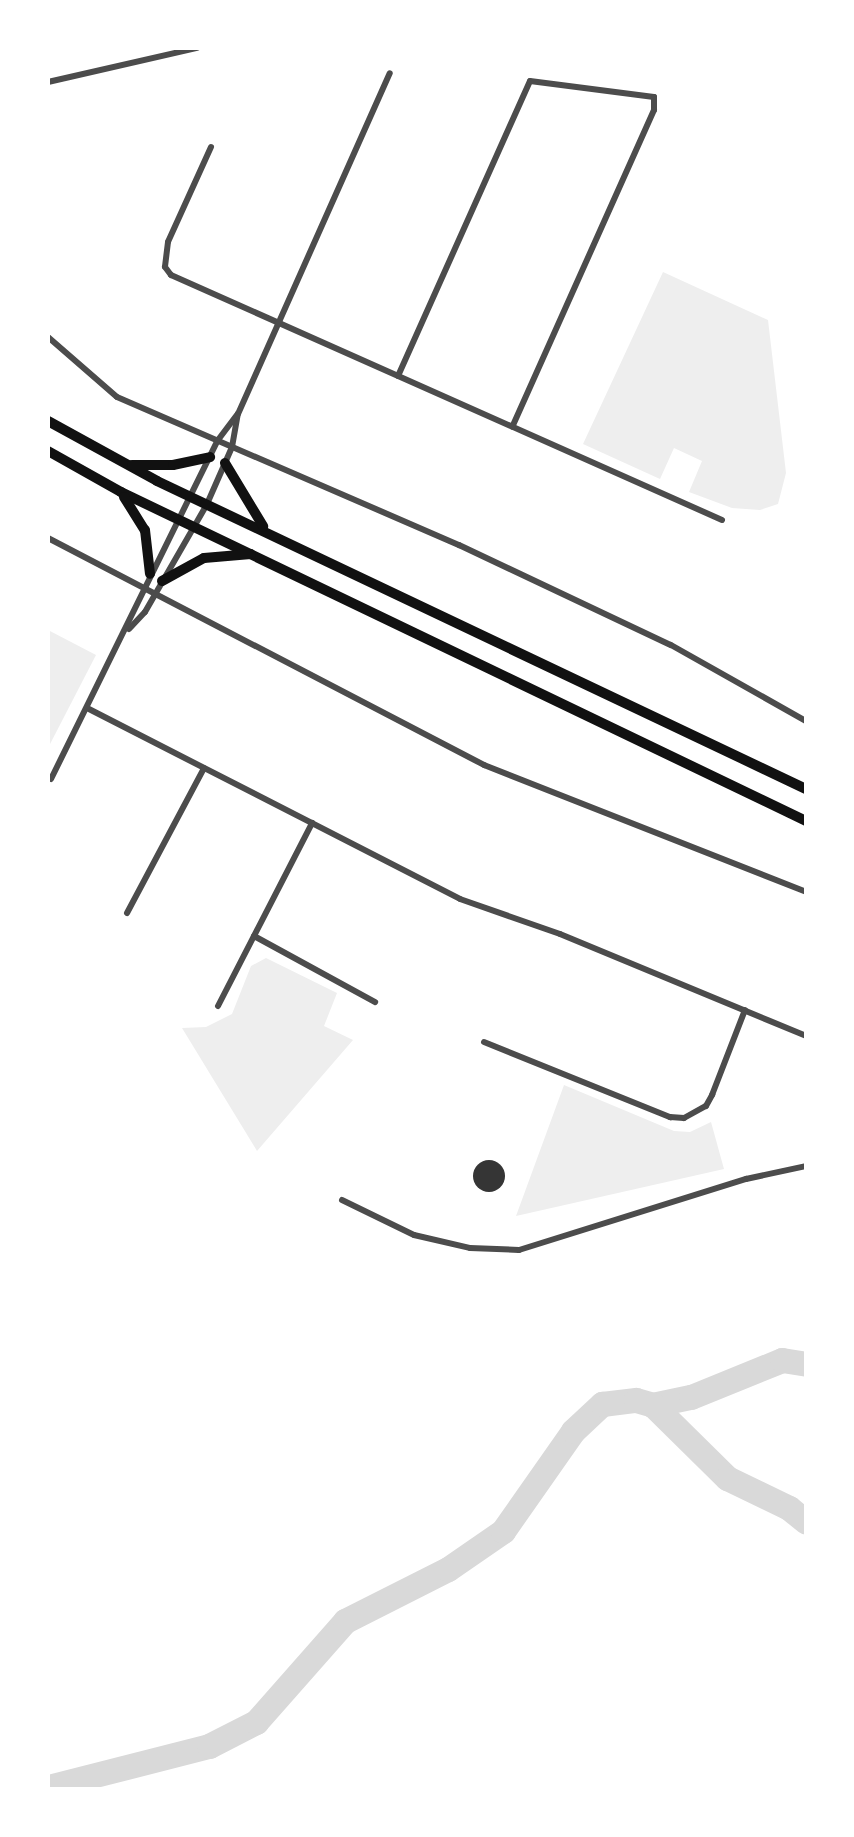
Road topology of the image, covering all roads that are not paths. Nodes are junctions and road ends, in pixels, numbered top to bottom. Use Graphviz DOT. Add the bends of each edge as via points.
graph roads {
  1 [pos="197,48"];
  2 [pos="390,72"];
  3 [pos="48,82"];
  4 [pos="211,147"];
  5 [pos="278,322"];
  6 [pos="48,337"];
  7 [pos="398,376"];
  8 [pos="238,414"];
  9 [pos="48,421"];
  10 [pos="512,426"];
  11 [pos="218,440"];
  12 [pos="232,447"];
  13 [pos="48,451"];
  14 [pos="210,457"];
  15 [pos="225,463"];
  16 [pos="126,465"];
  17 [pos="120,492"];
  18 [pos="190,496"];
  19 [pos="207,504"];
  20 [pos="180,520"];
  21 [pos="722,520"];
  22 [pos="194,527"];
  23 [pos="266,530"];
  24 [pos="48,538"];
  25 [pos="257,554"];
  26 [pos="150,574"];
  27 [pos="162,581"];
  28 [pos="142,590"];
  29 [pos="154,596"];
  30 [pos="129,628"];
  31 [pos="87,708"];
  32 [pos="806,721"];
  33 [pos="204,768"];
  34 [pos="51,779"];
  35 [pos="806,789"];
  36 [pos="806,821"];
  37 [pos="312,823"];
  38 [pos="806,892"];
  39 [pos="127,913"];
  40 [pos="254,936"];
  41 [pos="374,1002"];
  42 [pos="218,1006"];
  43 [pos="745,1010"];
  44 [pos="806,1036"];
  45 [pos="484,1042"];
  46 [pos="806,1166"];
  47 [pos="342,1200"];
  1 -- 3 [label="street"];
  2 -- 5 [label="street"];
  4 -- 5 [label="street" via="168,242 166,266"];
  5 -- 7 [label="street"];
  5 -- 8 [label="street"];
  6 -- 11 [label="street" via="117,397"];
  7 -- 10 [label="street"];
  7 -- 10 [label="street" via="530,81 654,97 654,110"];
  8 -- 11 [label="street"];
  8 -- 12 [label="street"];
  9 -- 16 [label="highway"];
  10 -- 21 [label="street"];
  11 -- 12 [label="street"];
  11 -- 14 [label="street"];
  12 -- 15 [label="street"];
  12 -- 32 [label="street" via="671,644"];
  13 -- 17 [label="highway"];
  14 -- 16 [label="highway"];
  14 -- 18 [label="street"];
  15 -- 19 [label="street"];
  15 -- 23 [label="highway"];
  16 -- 18 [label="highway"];
  17 -- 20 [label="highway"];
  17 -- 26 [label="highway" via="144,530"];
  18 -- 19 [label="highway"];
  18 -- 20 [label="street"];
  19 -- 22 [label="street"];
  19 -- 23 [label="highway"];
  20 -- 22 [label="highway"];
  20 -- 26 [label="street"];
  22 -- 25 [label="highway"];
  22 -- 27 [label="street"];
  23 -- 35 [label="highway"];
  24 -- 28 [label="street"];
  25 -- 27 [label="highway" via="204,558"];
  25 -- 36 [label="highway"];
  26 -- 28 [label="street"];
  27 -- 29 [label="street"];
  28 -- 29 [label="street"];
  28 -- 30 [label="street"];
  29 -- 30 [label="street"];
  29 -- 38 [label="street" via="484,765"];
  30 -- 31 [label="street"];
  31 -- 33 [label="street"];
  31 -- 34 [label="street"];
  33 -- 37 [label="street"];
  33 -- 39 [label="street"];
  37 -- 40 [label="street"];
  37 -- 43 [label="street" via="460,899"];
  40 -- 41 [label="street"];
  40 -- 42 [label="street"];
  43 -- 44 [label="street"];
  43 -- 45 [label="street" via="706,1106 684,1118"];
  46 -- 47 [label="street" via="519,1250 414,1235"];
}
